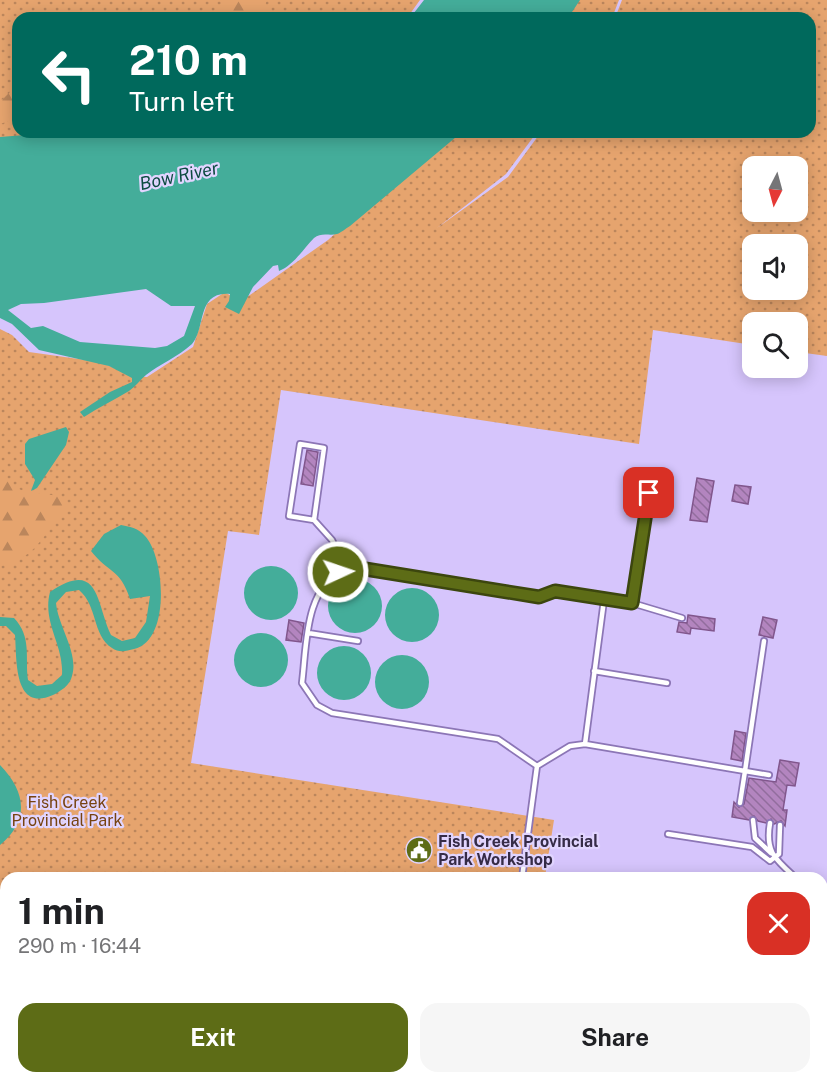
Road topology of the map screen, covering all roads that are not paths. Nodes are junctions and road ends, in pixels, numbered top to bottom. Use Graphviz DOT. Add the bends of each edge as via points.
graph roads {
  1 [pos="652,475"];
  2 [pos="314,520"];
  3 [pos="345,568"];
  4 [pos="604,600"];
  5 [pos="632,603"];
  6 [pos="682,618"];
  7 [pos="308,633"];
  8 [pos="358,641"];
  9 [pos="764,641"];
  10 [pos="594,671"];
  11 [pos="667,683"];
  12 [pos="585,744"];
  13 [pos="537,766"];
  14 [pos="745,771"];
  15 [pos="769,775"];
  16 [pos="740,803"];
  17 [pos="753,820"];
  18 [pos="770,823"];
  19 [pos="780,825"];
  20 [pos="668,834"];
  21 [pos="771,852"];
  22 [pos="775,858"];
  23 [pos="523,872"];
  24 [pos="790,872"];
  1 -- 5 [label="lane"];
  2 -- 2 [label="lane" via="289,516 300,444 324,448"];
  2 -- 3 [label="lane" via="332,540"];
  3 -- 4 [label="lane" via="539,597 555,591"];
  3 -- 7 [label="lane" via="331,576 320,590"];
  4 -- 5 [label="lane"];
  4 -- 10 [label="lane"];
  5 -- 6 [label="lane"];
  7 -- 8 [label="lane"];
  7 -- 13 [label="lane" via="302,683 317,705 332,713 498,739"];
  9 -- 14 [label="lane"];
  10 -- 11 [label="lane"];
  10 -- 12 [label="lane"];
  12 -- 13 [label="lane" via="570,746"];
  12 -- 14 [label="lane"];
  13 -- 23 [label="lane"];
  14 -- 15 [label="lane"];
  14 -- 16 [label="lane"];
  17 -- 21 [label="lane" via="755,838"];
  18 -- 21 [label="lane"];
  19 -- 22 [label="lane"];
  20 -- 22 [label="lane" via="752,847 770,861"];
  21 -- 22 [label="lane"];
  22 -- 24 [label="lane"];
}
